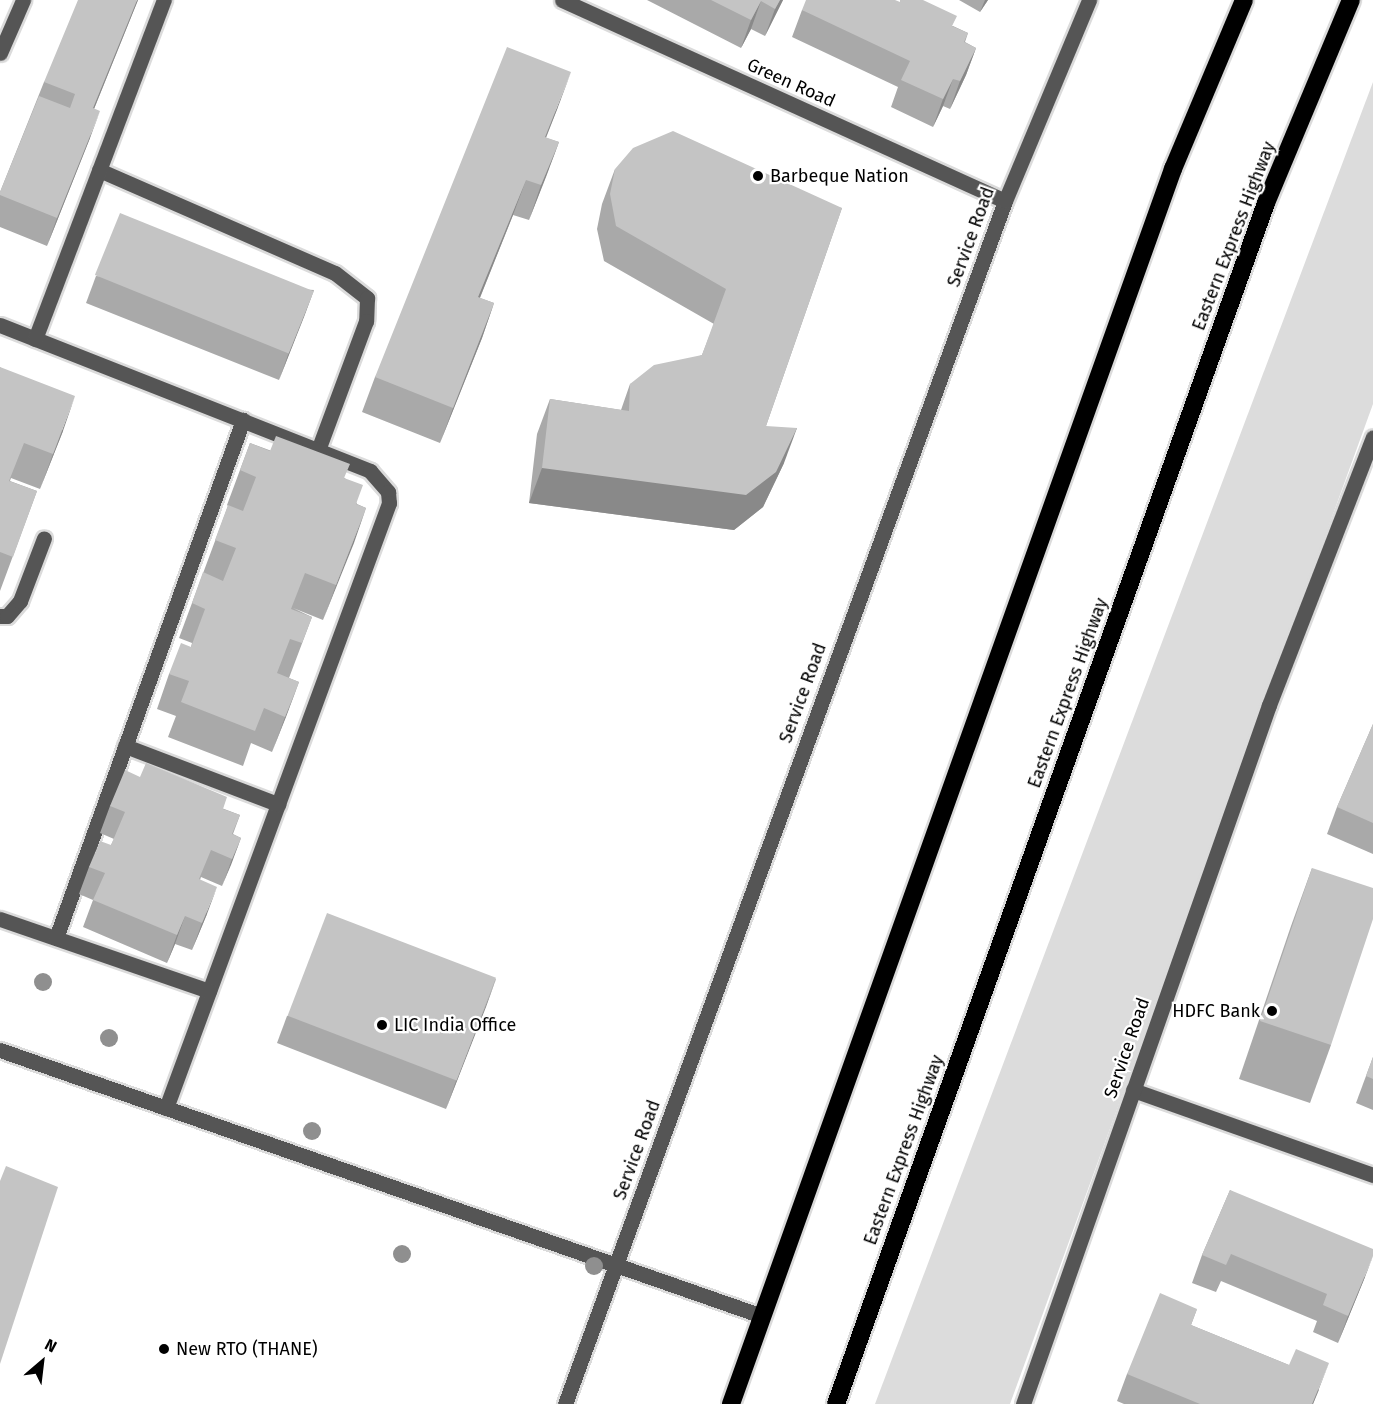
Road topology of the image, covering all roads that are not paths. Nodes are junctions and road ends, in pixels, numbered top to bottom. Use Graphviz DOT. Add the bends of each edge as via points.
graph roads {
  1 [pos="23,0"];
  2 [pos="164,0"];
  3 [pos="562,0"];
  4 [pos="1089,0"];
  5 [pos="1244,0"];
  6 [pos="1351,0"];
  7 [pos="0,53"];
  8 [pos="99,170"];
  9 [pos="1005,201"];
  10 [pos="0,325"];
  11 [pos="35,339"];
  12 [pos="243,420"];
  13 [pos="1373,436"];
  14 [pos="318,450"];
  15 [pos="44,538"];
  16 [pos="0,616"];
  17 [pos="125,746"];
  18 [pos="278,804"];
  19 [pos="0,919"];
  20 [pos="56,938"];
  21 [pos="209,991"];
  22 [pos="0,1050"];
  23 [pos="1133,1090"];
  24 [pos="166,1108"];
  25 [pos="1373,1175"];
  26 [pos="616,1265"];
  27 [pos="762,1316"];
  28 [pos="565,1404"];
  29 [pos="730,1404"];
  30 [pos="836,1404"];
  31 [pos="1023,1404"];
  1 -- 7 [label="street"];
  2 -- 8 [label="street"];
  3 -- 9 [label="street, Green Road"];
  4 -- 9 [label="street, Service Road"];
  5 -- 27 [label="highway" via="1173,169"];
  6 -- 30 [label="highway, Eastern Express Highway" via="1266,203"];
  8 -- 11 [label="street"];
  8 -- 14 [label="street" via="335,273 367,298 366,321"];
  9 -- 26 [label="street, Service Road"];
  10 -- 11 [label="street"];
  11 -- 12 [label="street"];
  12 -- 14 [label="street"];
  12 -- 17 [label="street"];
  13 -- 23 [label="street, Service Road" via="1269,705"];
  14 -- 18 [label="street" via="370,471 382,481 389,502"];
  15 -- 16 [label="street" via="20,601 7,616"];
  17 -- 18 [label="street"];
  17 -- 20 [label="street"];
  18 -- 21 [label="street"];
  19 -- 20 [label="street"];
  20 -- 21 [label="street"];
  21 -- 24 [label="street"];
  22 -- 24 [label="street"];
  23 -- 25 [label="street"];
  23 -- 31 [label="street, Service Road"];
  24 -- 26 [label="street"];
  26 -- 27 [label="street"];
  26 -- 28 [label="street, Service Road"];
  27 -- 29 [label="highway"];
}
